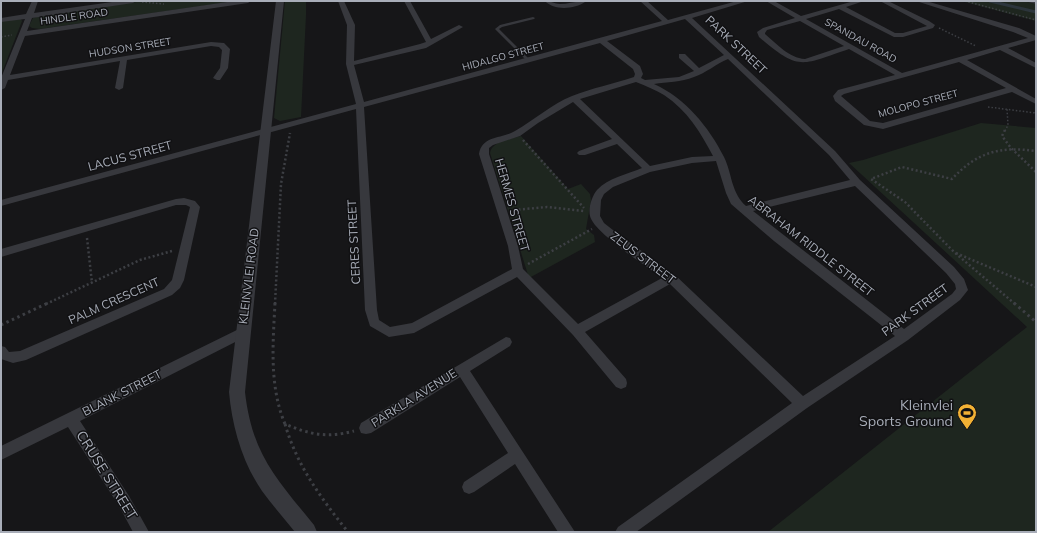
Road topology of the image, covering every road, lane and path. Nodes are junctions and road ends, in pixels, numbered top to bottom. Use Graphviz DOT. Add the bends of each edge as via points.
graph roads {
  1 [pos="35,1"];
  2 [pos="133,1"];
  3 [pos="248,1"];
  4 [pos="280,1"];
  5 [pos="341,1"];
  6 [pos="407,1"];
  7 [pos="548,1"];
  8 [pos="644,1"];
  9 [pos="745,1"];
  10 [pos="769,1"];
  11 [pos="861,1"];
  12 [pos="883,1"];
  13 [pos="919,1"];
  14 [pos="965,1"];
  15 [pos="1030,1"];
  16 [pos="582,2"];
  17 [pos="1036,2"];
  18 [pos="840,7"];
  19 [pos="29,16"];
  20 [pos="687,17"];
  21 [pos="533,18"];
  22 [pos="802,18"];
  23 [pos="1,20"];
  24 [pos="1036,20"];
  25 [pos="667,22"];
  26 [pos="931,25"];
  27 [pos="459,27"];
  28 [pos="22,34"];
  29 [pos="1035,38"];
  30 [pos="601,40"];
  31 [pos="430,43"];
  32 [pos="851,46"];
  33 [pos="1000,47"];
  34 [pos="987,51"];
  35 [pos="682,56"];
  36 [pos="729,56"];
  37 [pos="124,58"];
  38 [pos="960,59"];
  39 [pos="528,60"];
  40 [pos="628,62"];
  41 [pos="350,64"];
  42 [pos="618,65"];
  43 [pos="1036,66"];
  44 [pos="699,72"];
  45 [pos="901,75"];
  46 [pos="5,78"];
  47 [pos="217,78"];
  48 [pos="641,81"];
  49 [pos="1,88"];
  50 [pos="119,88"];
  51 [pos="1012,89"];
  52 [pos="574,98"];
  53 [pos="973,100"];
  54 [pos="1036,102"];
  55 [pos="360,106"];
  56 [pos="1007,109"];
  57 [pos="1036,113"];
  58 [pos="290,128"];
  59 [pos="266,131"];
  60 [pos="518,134"];
  61 [pos="619,140"];
  62 [pos="1011,148"];
  63 [pos="1036,151"];
  64 [pos="582,153"];
  65 [pos="720,158"];
  66 [pos="648,169"];
  67 [pos="1036,172"];
  68 [pos="857,182"];
  69 [pos="1,204"];
  70 [pos="744,210"];
  71 [pos="502,212"];
  72 [pos="600,225"];
  73 [pos="86,230"];
  74 [pos="184,247"];
  75 [pos="954,252"];
  76 [pos="1,253"];
  77 [pos="518,271"];
  78 [pos="672,278"];
  79 [pos="92,283"];
  80 [pos="1036,287"];
  81 [pos="1036,322"];
  82 [pos="1,325"];
  83 [pos="577,330"];
  84 [pos="243,332"];
  85 [pos="904,336"];
  86 [pos="506,342"];
  87 [pos="1,351"];
  88 [pos="462,369"];
  89 [pos="621,383"];
  90 [pos="802,404"];
  91 [pos="71,419"];
  92 [pos="285,424"];
  93 [pos="366,428"];
  94 [pos="1,453"];
  95 [pos="517,455"];
  96 [pos="469,486"];
  97 [pos="141,532"];
  98 [pos="307,532"];
  99 [pos="348,532"];
  100 [pos="567,532"];
  101 [pos="623,532"];
  1 -- 19 [label="street"];
  2 -- 19 [label="street"];
  3 -- 28 [label="street, HINDLE ROAD"];
  4 -- 59 [label="street, KLEINVLEI ROAD"];
  5 -- 41 [label="street, CERES STREET" via="351,25"];
  6 -- 31 [label="street"];
  7 -- 16 [label="street" via="554,6"];
  8 -- 25 [label="street"];
  9 -- 20 [label="street, HIDALGO STREET"];
  10 -- 22 [label="street, SPANDAU ROAD"];
  11 -- 18 [label="street"];
  12 -- 26 [label="street"];
  13 -- 29 [label="street"];
  14 -- 24 [label="path"];
  15 -- 17 [label="street"];
  18 -- 22 [label="street"];
  18 -- 26 [label="street" via="894,35 929,29"];
  19 -- 23 [label="street"];
  19 -- 28 [label="street"];
  20 -- 25 [label="street, HIDALGO STREET"];
  20 -- 36 [label="street, PARK STREET"];
  21 -- 39 [label="lane" via="497,29"];
  22 -- 32 [label="street, SPANDAU ROAD"];
  22 -- 32 [label="street" via="763,30 761,34 790,58 798,61 806,61"];
  25 -- 30 [label="street, HIDALGO STREET"];
  26 -- 34 [label="path"];
  27 -- 31 [label="street"];
  28 -- 46 [label="street"];
  29 -- 33 [label="street, SPANDAU ROAD"];
  30 -- 39 [label="street, HIDALGO STREET"];
  30 -- 40 [label="street"];
  31 -- 41 [label="street"];
  32 -- 45 [label="street, SPANDAU ROAD"];
  33 -- 34 [label="street, SPANDAU ROAD"];
  33 -- 43 [label="street"];
  34 -- 38 [label="street, SPANDAU ROAD"];
  35 -- 44 [label="street"];
  36 -- 44 [label="street, HERMES STREET"];
  36 -- 68 [label="street, PARK STREET" via="832,153"];
  37 -- 46 [label="street, HUDSON STREET"];
  37 -- 47 [label="street, HUDSON STREET" via="218,44 225,47 226,52 224,68"];
  37 -- 50 [label="street"];
  38 -- 45 [label="street, SPANDAU ROAD"];
  38 -- 51 [label="street"];
  39 -- 55 [label="street, HIDALGO STREET"];
  40 -- 42 [label="street"];
  40 -- 48 [label="street" via="638,71"];
  41 -- 55 [label="street, CERES STREET"];
  44 -- 48 [label="street, HERMES STREET" via="680,79"];
  45 -- 53 [label="street, MOLOPO STREET" via="841,92 838,99 867,123 878,126"];
  46 -- 49 [label="street"];
  48 -- 52 [label="street, HERMES STREET"];
  48 -- 65 [label="street, ABRAHAM RIDDLE STREET" via="667,94 685,109"];
  51 -- 53 [label="street, MOLOPO STREET"];
  51 -- 54 [label="street"];
  52 -- 60 [label="street, HERMES STREET"];
  52 -- 61 [label="street"];
  53 -- 56 [label="path" via="985,106"];
  55 -- 59 [label="street, HIDALGO STREET"];
  55 -- 77 [label="street, CERES STREET" via="371,310 374,323 389,332 414,328"];
  56 -- 57 [label="path"];
  56 -- 62 [label="path" via="1008,125 1002,136"];
  58 -- 92 [label="path" via="281,184 274,324 274,387"];
  59 -- 69 [label="street, LACUS STREET"];
  59 -- 84 [label="street, KLEINVLEI ROAD"];
  60 -- 71 [label="street, HERMES STREET" via="485,147 484,154"];
  60 -- 71 [label="path" via="587,211 547,207"];
  61 -- 64 [label="street"];
  61 -- 66 [label="street"];
  62 -- 63 [label="path"];
  62 -- 67 [label="path"];
  62 -- 75 [label="path" via="982,154 952,179 902,167 871,179 905,202"];
  65 -- 66 [label="street, ZEUS STREET" via="692,160"];
  65 -- 70 [label="street, ABRAHAM RIDDLE STREET" via="732,196"];
  66 -- 72 [label="street, ZEUS STREET" via="610,185 601,192 596,200 595,212"];
  68 -- 70 [label="street"];
  68 -- 85 [label="street, PARK STREET" via="950,270 962,285 962,290 956,297"];
  70 -- 85 [label="street, ABRAHAM RIDDLE STREET"];
  71 -- 77 [label="street, HERMES STREET"];
  72 -- 77 [label="path"];
  72 -- 78 [label="street, ZEUS STREET"];
  73 -- 74 [label="street, PALM CRESCENT" via="186,201 195,207"];
  73 -- 76 [label="street, PALM CRESCENT"];
  73 -- 79 [label="path"];
  74 -- 79 [label="path" via="140,260"];
  74 -- 87 [label="street, PALM CRESCENT" via="178,280 163,295 22,356 10,358"];
  75 -- 80 [label="path"];
  75 -- 81 [label="path"];
  77 -- 83 [label="street"];
  78 -- 83 [label="street"];
  78 -- 90 [label="street, ZEUS STREET"];
  79 -- 82 [label="path"];
  83 -- 89 [label="street"];
  84 -- 91 [label="street, BLANK STREET"];
  84 -- 98 [label="street, KLEINVLEI ROAD" via="238,392 239,412 248,446 268,483"];
  85 -- 90 [label="street, PARK STREET"];
  86 -- 88 [label="street, PARKLA AVENUE"];
  88 -- 93 [label="street, PARKLA AVENUE"];
  88 -- 95 [label="street, PARKLA AVENUE"];
  90 -- 101 [label="street, PARK STREET"];
  91 -- 94 [label="street, BLANK STREET"];
  91 -- 97 [label="street, CRUSE STREET"];
  92 -- 93 [label="path" via="316,436 339,436"];
  92 -- 99 [label="path" via="289,442 299,464 317,493"];
  95 -- 96 [label="street"];
  95 -- 100 [label="street, PARKLA AVENUE"];
}
